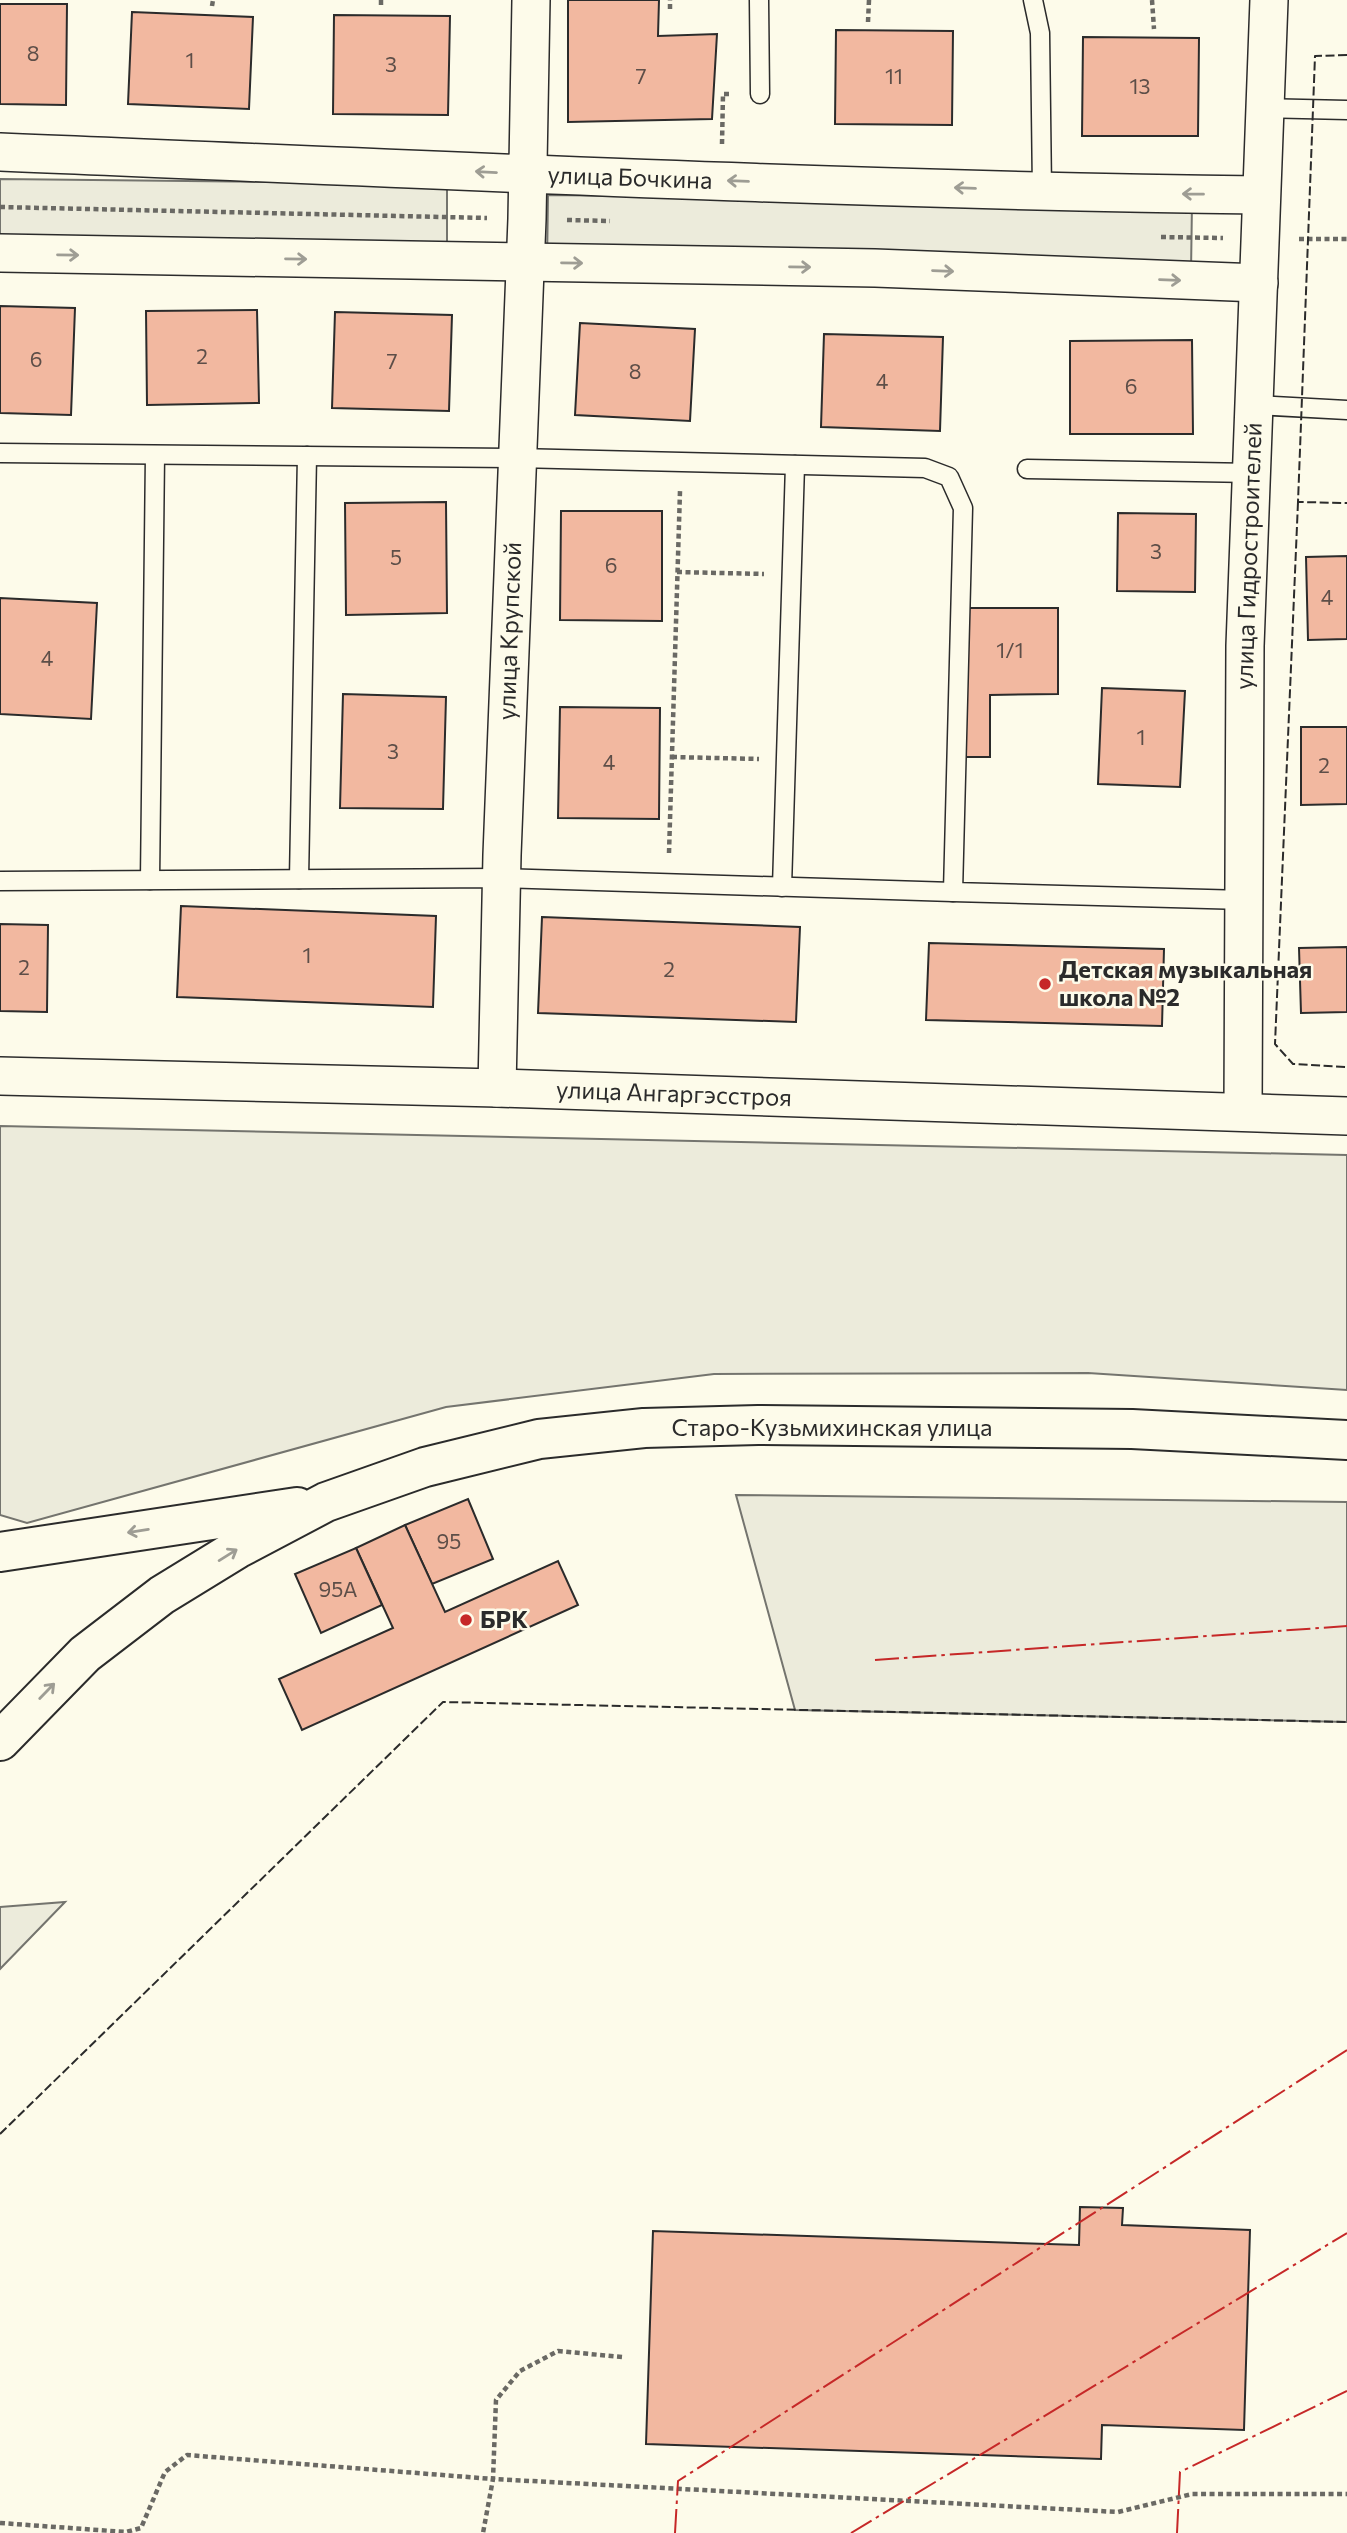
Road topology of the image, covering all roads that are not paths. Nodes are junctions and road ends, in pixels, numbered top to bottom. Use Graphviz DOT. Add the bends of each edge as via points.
graph roads {
  1 [pos="531,0"];
  2 [pos="759,0"];
  3 [pos="1033,0"];
  4 [pos="1269,0"];
  5 [pos="760,93"];
  6 [pos="1264,108"];
  7 [pos="1347,110"];
  8 [pos="0,152"];
  9 [pos="528,174"];
  10 [pos="1042,191"];
  11 [pos="1261,195"];
  12 [pos="0,253"];
  13 [pos="524,262"];
  14 [pos="1259,283"];
  15 [pos="1254,405"];
  16 [pos="1347,410"];
  17 [pos="0,453"];
  18 [pos="155,455"];
  19 [pos="307,456"];
  20 [pos="517,458"];
  21 [pos="795,465"];
  22 [pos="1027,469"];
  23 [pos="1252,473"];
  24 [pos="501,878"];
  25 [pos="299,879"];
  26 [pos="150,880"];
  27 [pos="0,881"];
  28 [pos="782,887"];
  29 [pos="953,892"];
  30 [pos="1244,900"];
  31 [pos="0,1076"];
  32 [pos="497,1088"];
  33 [pos="1243,1112"];
  34 [pos="1347,1116"];
  35 [pos="1347,1440"];
  36 [pos="326,1502"];
  37 [pos="0,1552"];
  38 [pos="0,1741"];
  1 -- 9 [label="street, улица Крупской"];
  2 -- 5 [label="lane"];
  3 -- 10 [label="lane" via="1040,33"];
  4 -- 6 [label="street, улица Гидростроителей"];
  6 -- 7 [label="lane"];
  6 -- 11 [label="street, улица Гидростроителей"];
  9 -- 8 [label="street, улица Бочкина, one-way"];
  10 -- 9 [label="street, улица Бочкина, one-way"];
  9 -- 13 [label="street, улица Крупской"];
  11 -- 10 [label="street, улица Бочкина, one-way"];
  11 -- 14 [label="street, улица Гидростроителей"];
  12 -- 13 [label="street, one-way"];
  13 -- 14 [label="street, one-way" via="875,268"];
  13 -- 20 [label="street, улица Крупской"];
  14 -- 15 [label="street, улица Гидростроителей"];
  15 -- 16 [label="lane"];
  15 -- 23 [label="street, улица Гидростроителей"];
  17 -- 18 [label="lane"];
  18 -- 19 [label="lane"];
  18 -- 26 [label="lane"];
  19 -- 20 [label="lane"];
  19 -- 25 [label="lane"];
  20 -- 21 [label="lane"];
  20 -- 24 [label="street, улица Крупской"];
  21 -- 28 [label="lane"];
  21 -- 29 [label="lane" via="925,468 949,477 962,508"];
  22 -- 23 [label="lane"];
  23 -- 30 [label="street, улица Гидростроителей" via="1245,646"];
  24 -- 25 [label="lane"];
  24 -- 28 [label="lane"];
  24 -- 32 [label="street, улица Крупской"];
  25 -- 26 [label="lane"];
  26 -- 27 [label="lane"];
  28 -- 29 [label="lane"];
  29 -- 30 [label="lane"];
  30 -- 33 [label="street, улица Гидростроителей"];
  31 -- 32 [label="street, улица Ангаргэсстроя"];
  32 -- 33 [label="street, улица Ангаргэсстроя"];
  33 -- 34 [label="street, улица Ангаргэсстроя"];
  35 -- 36 [label="main road, Старо-Кузьмихинская улица" via="1132,1429 758,1424 644,1428 539,1439 425,1467"];
  36 -- 37 [label="main road, one-way"];
  38 -- 36 [label="main road, one-way" via="85,1654 126,1620 237,1549"];
}
